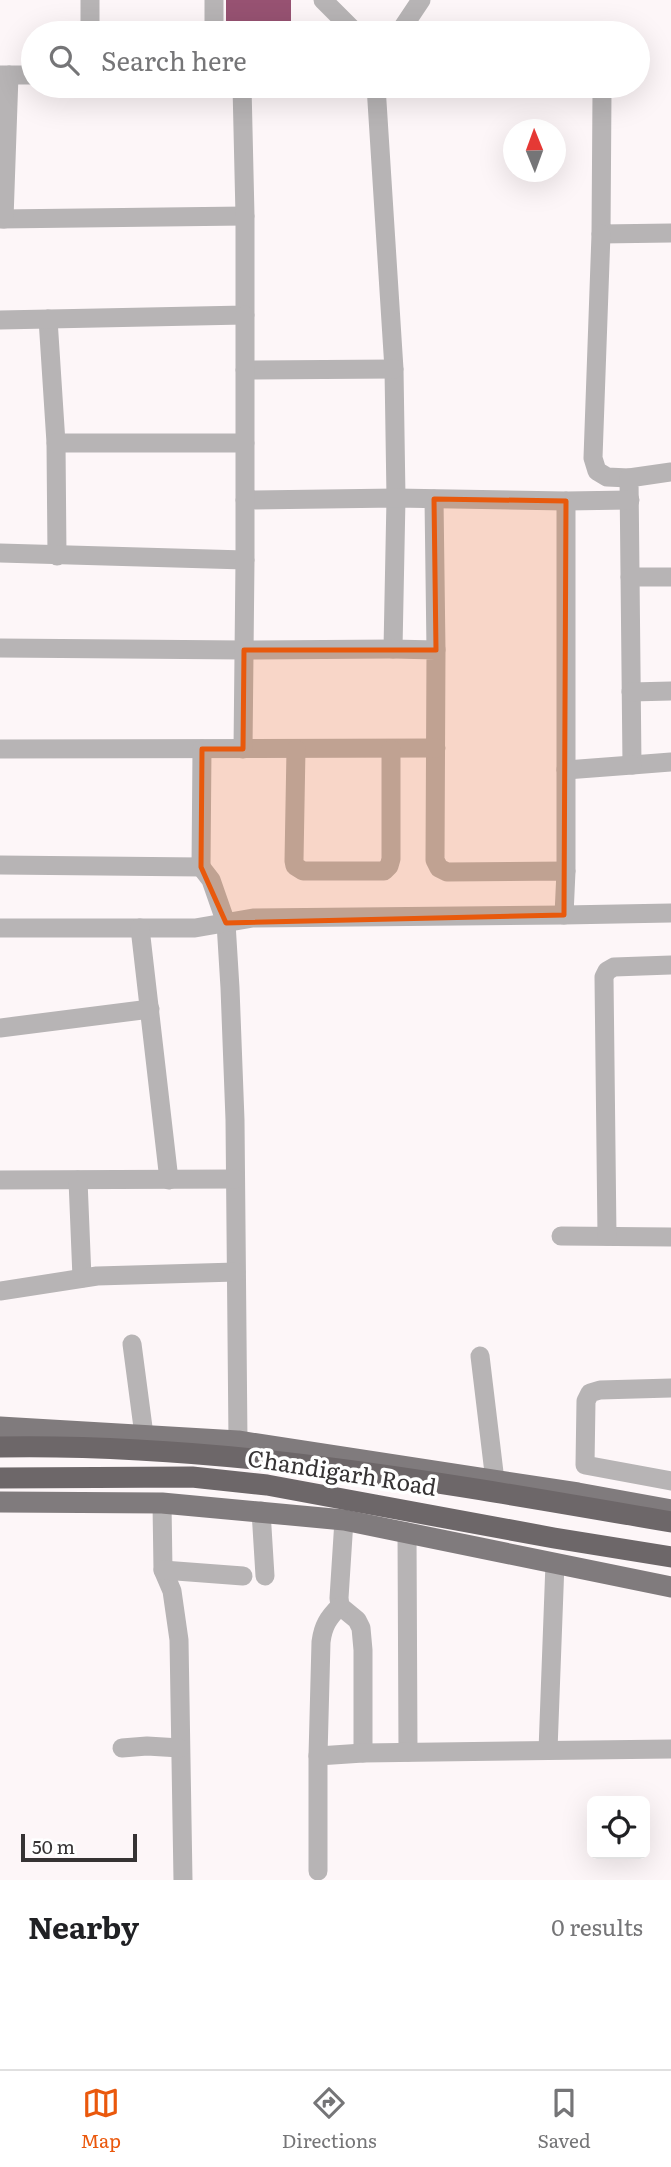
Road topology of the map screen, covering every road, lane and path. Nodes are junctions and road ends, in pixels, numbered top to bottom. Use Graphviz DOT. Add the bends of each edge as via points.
graph roads {
  1 [pos="90,0"];
  2 [pos="214,0"];
  3 [pos="323,0"];
  4 [pos="421,0"];
  5 [pos="90,21"];
  6 [pos="214,21"];
  7 [pos="344,21"];
  8 [pos="407,21"];
  9 [pos="5,75"];
  10 [pos="242,98"];
  11 [pos="377,98"];
  12 [pos="603,98"];
  13 [pos="245,216"];
  14 [pos="2,219"];
  15 [pos="671,233"];
  16 [pos="601,234"];
  17 [pos="245,315"];
  18 [pos="48,319"];
  19 [pos="0,320"];
  20 [pos="394,369"];
  21 [pos="245,370"];
  22 [pos="56,443"];
  23 [pos="245,443"];
  24 [pos="671,472"];
  25 [pos="629,478"];
  26 [pos="396,498"];
  27 [pos="434,499"];
  28 [pos="245,500"];
  29 [pos="630,500"];
  30 [pos="566,501"];
  31 [pos="0,554"];
  32 [pos="57,556"];
  33 [pos="245,560"];
  34 [pos="630,577"];
  35 [pos="671,577"];
  36 [pos="0,649"];
  37 [pos="393,649"];
  38 [pos="244,650"];
  39 [pos="436,650"];
  40 [pos="671,691"];
  41 [pos="631,692"];
  42 [pos="436,748"];
  43 [pos="0,749"];
  44 [pos="202,749"];
  45 [pos="243,749"];
  46 [pos="296,749"];
  47 [pos="391,749"];
  48 [pos="671,762"];
  49 [pos="632,765"];
  50 [pos="566,770"];
  51 [pos="0,865"];
  52 [pos="201,867"];
  53 [pos="566,871"];
  54 [pos="671,913"];
  55 [pos="564,915"];
  56 [pos="226,923"];
  57 [pos="0,928"];
  58 [pos="140,928"];
  59 [pos="671,965"];
  60 [pos="150,1009"];
  61 [pos="0,1028"];
  62 [pos="235,1179"];
  63 [pos="0,1180"];
  64 [pos="78,1180"];
  65 [pos="169,1180"];
  66 [pos="561,1236"];
  67 [pos="607,1236"];
  68 [pos="671,1237"];
  69 [pos="236,1272"];
  70 [pos="82,1278"];
  71 [pos="0,1291"];
  72 [pos="132,1343"];
  73 [pos="480,1356"];
  74 [pos="671,1388"];
  75 [pos="0,1427"];
  76 [pos="144,1435"];
  77 [pos="238,1441"];
  78 [pos="0,1447"];
  79 [pos="0,1478"];
  80 [pos="495,1480"];
  81 [pos="671,1481"];
  82 [pos="0,1502"];
  83 [pos="162,1503"];
  84 [pos="671,1510"];
  85 [pos="261,1511"];
  86 [pos="344,1520"];
  87 [pos="671,1522"];
  88 [pos="407,1532"];
  89 [pos="671,1557"];
  90 [pos="555,1563"];
  91 [pos="163,1570"];
  92 [pos="243,1576"];
  93 [pos="265,1576"];
  94 [pos="671,1587"];
  95 [pos="340,1606"];
  96 [pos="122,1748"];
  97 [pos="180,1748"];
  98 [pos="671,1749"];
  99 [pos="548,1751"];
  100 [pos="408,1752"];
  101 [pos="363,1753"];
  102 [pos="318,1756"];
  103 [pos="318,1871"];
  104 [pos="183,1880"];
  1 -- 5 [label="street"];
  2 -- 6 [label="street"];
  3 -- 7 [label="street"];
  4 -- 8 [label="street"];
  9 -- 14 [label="street"];
  10 -- 13 [label="street"];
  11 -- 20 [label="street"];
  12 -- 16 [label="street"];
  13 -- 14 [label="street"];
  13 -- 17 [label="street"];
  15 -- 16 [label="street"];
  16 -- 25 [label="street" via="593,458 597,471 607,477"];
  17 -- 18 [label="street"];
  17 -- 21 [label="street"];
  18 -- 19 [label="street"];
  18 -- 22 [label="street"];
  20 -- 21 [label="street"];
  20 -- 26 [label="street"];
  21 -- 23 [label="street"];
  22 -- 23 [label="street"];
  22 -- 32 [label="street"];
  23 -- 28 [label="street"];
  24 -- 25 [label="street"];
  25 -- 29 [label="street"];
  26 -- 27 [label="street"];
  26 -- 28 [label="street"];
  26 -- 37 [label="street"];
  27 -- 30 [label="street"];
  27 -- 39 [label="street"];
  28 -- 33 [label="street"];
  29 -- 30 [label="street"];
  29 -- 34 [label="street"];
  30 -- 50 [label="street"];
  31 -- 32 [label="street"];
  32 -- 33 [label="street"];
  33 -- 38 [label="street"];
  34 -- 35 [label="street"];
  34 -- 41 [label="street"];
  36 -- 38 [label="street"];
  37 -- 38 [label="street"];
  37 -- 39 [label="street"];
  38 -- 45 [label="street"];
  39 -- 42 [label="street"];
  40 -- 41 [label="street"];
  41 -- 49 [label="street"];
  42 -- 47 [label="street"];
  42 -- 53 [label="street" via="435,860 439,868 447,872"];
  43 -- 44 [label="street"];
  44 -- 45 [label="street"];
  44 -- 52 [label="street"];
  45 -- 46 [label="street"];
  46 -- 47 [label="street"];
  46 -- 47 [label="street" via="294,862 298,869 384,871 391,859"];
  48 -- 49 [label="street"];
  49 -- 50 [label="street"];
  50 -- 53 [label="street"];
  51 -- 52 [label="street"];
  52 -- 56 [label="street" via="211,880"];
  53 -- 55 [label="street"];
  54 -- 55 [label="street"];
  55 -- 56 [label="street" via="253,918"];
  56 -- 58 [label="street"];
  56 -- 62 [label="street"];
  57 -- 58 [label="street"];
  58 -- 60 [label="street"];
  59 -- 67 [label="street" via="614,967 604,977"];
  60 -- 61 [label="street"];
  60 -- 65 [label="street"];
  62 -- 65 [label="street"];
  62 -- 69 [label="street"];
  63 -- 64 [label="street"];
  64 -- 65 [label="street"];
  64 -- 70 [label="street"];
  66 -- 67 [label="street"];
  67 -- 68 [label="street"];
  69 -- 70 [label="street"];
  69 -- 77 [label="street"];
  70 -- 71 [label="street"];
  72 -- 76 [label="street"];
  73 -- 80 [label="street"];
  74 -- 81 [label="street" via="590,1393 585,1465"];
  75 -- 76 [label="main road"];
  76 -- 77 [label="main road"];
  77 -- 80 [label="main road"];
  78 -- 87 [label="highway" via="57,1446 265,1461 407,1477"];
  79 -- 89 [label="highway, Chandigarh Road" via="192,1477 267,1485"];
  80 -- 84 [label="main road"];
  82 -- 83 [label="main road"];
  83 -- 85 [label="main road"];
  83 -- 91 [label="street"];
  85 -- 86 [label="main road"];
  85 -- 93 [label="street"];
  86 -- 88 [label="main road"];
  86 -- 95 [label="street"];
  88 -- 90 [label="main road"];
  88 -- 100 [label="street"];
  90 -- 94 [label="main road"];
  90 -- 99 [label="street"];
  91 -- 92 [label="street"];
  91 -- 97 [label="street" via="172,1591 179,1640"];
  95 -- 101 [label="street" via="361,1628"];
  95 -- 102 [label="street" via="323,1627"];
  96 -- 97 [label="street"];
  97 -- 104 [label="street"];
  98 -- 99 [label="street"];
  99 -- 100 [label="street"];
  100 -- 101 [label="street"];
  101 -- 102 [label="street"];
  102 -- 103 [label="street"];
}
